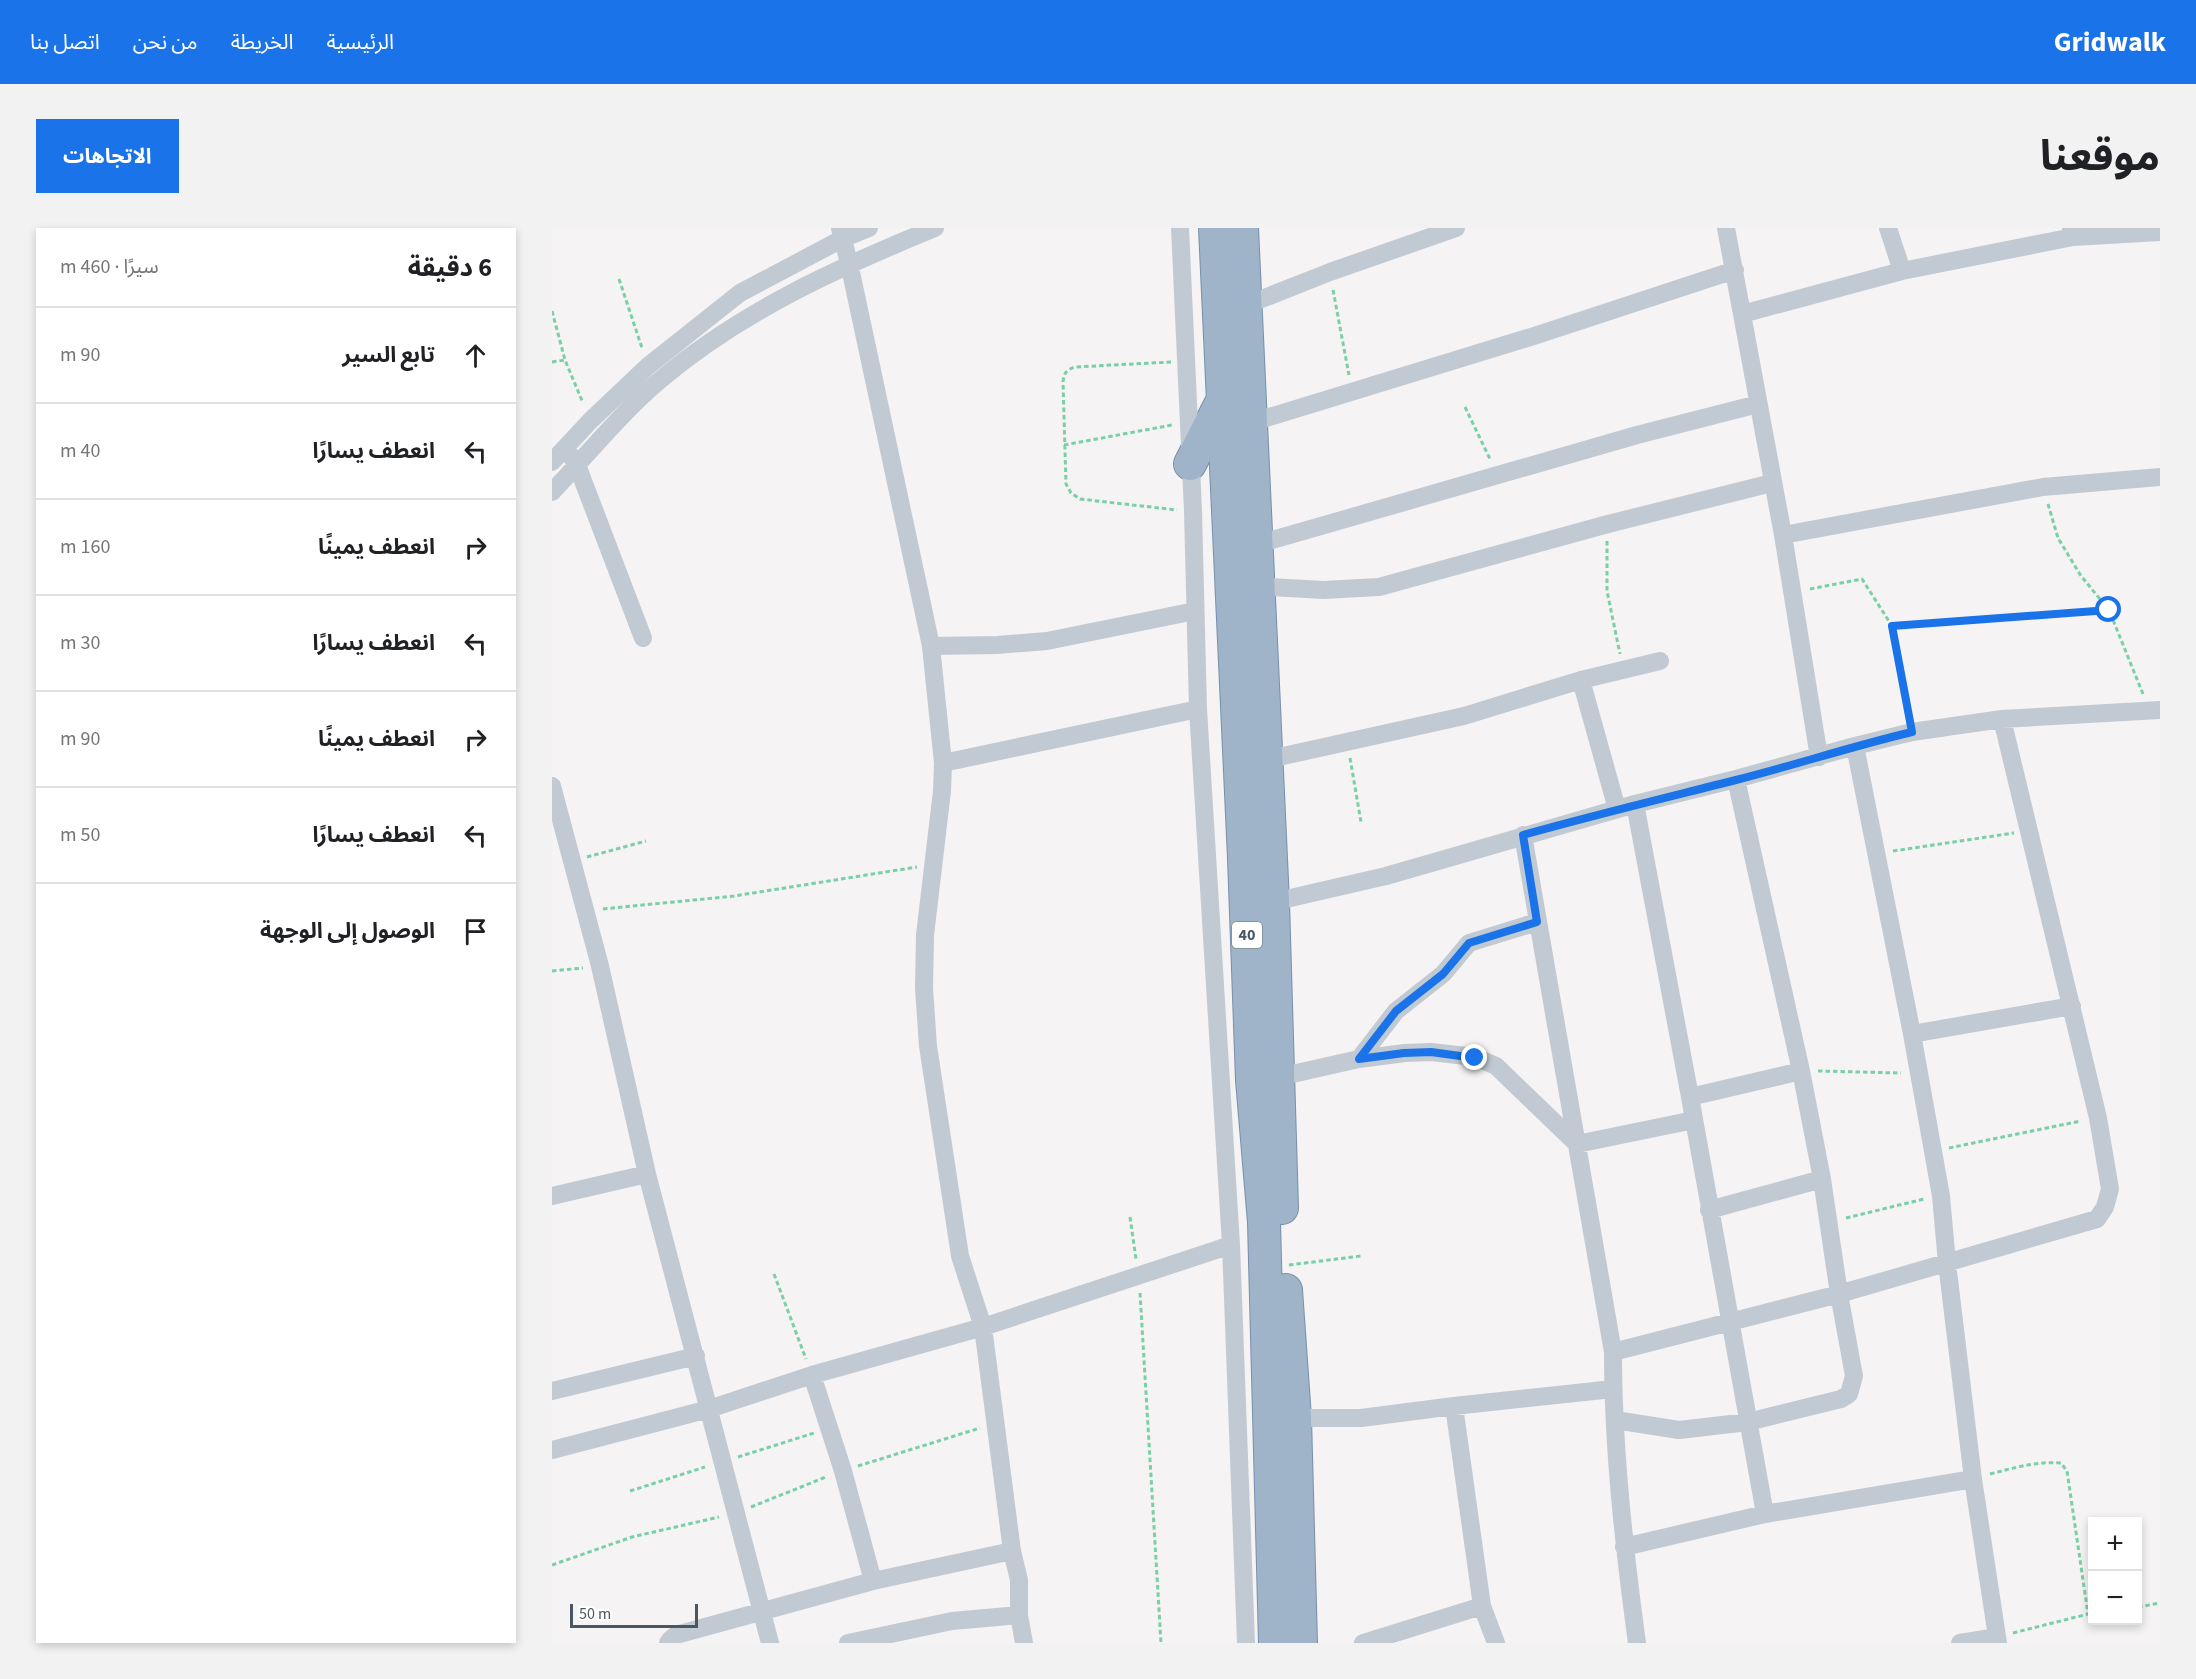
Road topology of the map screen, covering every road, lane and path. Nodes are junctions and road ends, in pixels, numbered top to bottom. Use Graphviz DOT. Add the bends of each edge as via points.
graph roads {
  1 [pos="869,228"];
  2 [pos="935,228"];
  3 [pos="1180,228"];
  4 [pos="1215,228"];
  5 [pos="1242,228"];
  6 [pos="1456,228"];
  7 [pos="1726,228"];
  8 [pos="1888,228"];
  9 [pos="2072,232"];
  10 [pos="2160,232"];
  11 [pos="841,234"];
  12 [pos="849,263"];
  13 [pos="1735,270"];
  14 [pos="1902,271"];
  15 [pos="1330,272"];
  16 [pos="619,279"];
  17 [pos="1244,306"];
  18 [pos="552,311"];
  19 [pos="1742,314"];
  20 [pos="565,360"];
  21 [pos="552,362"];
  22 [pos="1184,362"];
  23 [pos="648,366"];
  24 [pos="1352,392"];
  25 [pos="1222,400"];
  26 [pos="1758,404"];
  27 [pos="1465,407"];
  28 [pos="590,421"];
  29 [pos="1188,422"];
  30 [pos="1250,423"];
  31 [pos="1064,445"];
  32 [pos="566,447"];
  33 [pos="552,462"];
  34 [pos="1190,464"];
  35 [pos="577,465"];
  36 [pos="1498,475"];
  37 [pos="2160,477"];
  38 [pos="1772,483"];
  39 [pos="2043,488"];
  40 [pos="552,492"];
  41 [pos="1192,511"];
  42 [pos="1608,524"];
  43 [pos="1783,535"];
  44 [pos="1255,546"];
  45 [pos="1244,586"];
  46 [pos="1792,592"];
  47 [pos="2109,610"];
  48 [pos="1195,611"];
  49 [pos="1892,626"];
  50 [pos="643,638"];
  51 [pos="931,646"];
  52 [pos="1660,661"];
  53 [pos="1623,670"];
  54 [pos="1581,680"];
  55 [pos="1198,709"];
  56 [pos="2155,710"];
  57 [pos="2002,719"];
  58 [pos="1912,732"];
  59 [pos="1347,741"];
  60 [pos="1855,746"];
  61 [pos="1819,757"];
  62 [pos="1265,760"];
  63 [pos="943,763"];
  64 [pos="1737,779"];
  65 [pos="552,786"];
  66 [pos="1635,804"];
  67 [pos="1617,809"];
  68 [pos="1361,822"];
  69 [pos="2029,831"];
  70 [pos="1523,835"];
  71 [pos="646,841"];
  72 [pos="1876,853"];
  73 [pos="1244,858"];
  74 [pos="572,861"];
  75 [pos="1208,861"];
  76 [pos="934,864"];
  77 [pos="1273,902"];
  78 [pos="585,911"];
  79 [pos="1537,922"];
  80 [pos="600,966"];
  81 [pos="552,971"];
  82 [pos="2072,1006"];
  83 [pos="1912,1034"];
  84 [pos="1359,1059"];
  85 [pos="1801,1071"];
  86 [pos="1918,1073"];
  87 [pos="1265,1079"];
  88 [pos="1690,1097"];
  89 [pos="2098,1118"];
  90 [pos="1694,1120"];
  91 [pos="1577,1144"];
  92 [pos="1933,1151"];
  93 [pos="647,1174"];
  94 [pos="1822,1179"];
  95 [pos="552,1196"];
  96 [pos="1941,1196"];
  97 [pos="1709,1210"];
  98 [pos="1130,1216"];
  99 [pos="1829,1222"];
  100 [pos="1231,1245"];
  101 [pos="1361,1256"];
  102 [pos="1947,1263"];
  103 [pos="1284,1265"];
  104 [pos="774,1274"];
  105 [pos="1139,1276"];
  106 [pos="1839,1294"];
  107 [pos="1731,1323"];
  108 [pos="983,1328"];
  109 [pos="1613,1352"];
  110 [pos="696,1356"];
  111 [pos="812,1375"];
  112 [pos="1613,1389"];
  113 [pos="552,1391"];
  114 [pos="1454,1406"];
  115 [pos="709,1409"];
  116 [pos="1295,1419"];
  117 [pos="1615,1420"];
  118 [pos="1748,1422"];
  119 [pos="996,1423"];
  120 [pos="552,1450"];
  121 [pos="843,1471"];
  122 [pos="1973,1479"];
  123 [pos="1765,1514"];
  124 [pos="632,1537"];
  125 [pos="1624,1547"];
  126 [pos="1012,1551"];
  127 [pos="552,1565"];
  128 [pos="873,1581"];
  129 [pos="2088,1601"];
  130 [pos="2160,1603"];
  131 [pos="1482,1606"];
  132 [pos="2142,1606"];
  133 [pos="761,1611"];
  134 [pos="1019,1615"];
  135 [pos="2088,1615"];
  136 [pos="1998,1640"];
  137 [pos="668,1643"];
  138 [pos="770,1643"];
  139 [pos="848,1643"];
  140 [pos="1024,1643"];
  141 [pos="1161,1643"];
  142 [pos="1246,1643"];
  143 [pos="1275,1643"];
  144 [pos="1301,1643"];
  145 [pos="1363,1643"];
  146 [pos="1496,1643"];
  147 [pos="1637,1643"];
  148 [pos="1960,1643"];
  1 -- 11 [label="street"];
  2 -- 12 [label="street"];
  3 -- 22 [label="street"];
  4 -- 25 [label="highway, 40"];
  5 -- 17 [label="highway, 40"];
  6 -- 15 [label="street"];
  7 -- 13 [label="street"];
  8 -- 14 [label="street"];
  9 -- 10 [label="street"];
  9 -- 14 [label="street"];
  11 -- 12 [label="street"];
  11 -- 23 [label="street" via="741,293"];
  12 -- 35 [label="street" via="754,313 699,349 607,430"];
  12 -- 51 [label="street"];
  13 -- 19 [label="street"];
  13 -- 24 [label="street"];
  14 -- 19 [label="street"];
  15 -- 17 [label="street"];
  15 -- 24 [label="path"];
  16 -- 23 [label="path"];
  17 -- 30 [label="highway, 40"];
  18 -- 20 [label="path"];
  19 -- 26 [label="street"];
  20 -- 21 [label="path"];
  20 -- 28 [label="path"];
  22 -- 29 [label="street"];
  22 -- 31 [label="path" via="1068,369 1063,382"];
  23 -- 28 [label="street"];
  24 -- 30 [label="street"];
  25 -- 34 [label="highway"];
  25 -- 45 [label="highway, 40"];
  26 -- 36 [label="street"];
  26 -- 38 [label="street"];
  27 -- 36 [label="path"];
  28 -- 32 [label="street"];
  29 -- 31 [label="path"];
  29 -- 34 [label="street"];
  30 -- 44 [label="highway, 40"];
  31 -- 41 [label="path" via="1066,484 1080,499"];
  32 -- 33 [label="street"];
  32 -- 35 [label="street"];
  34 -- 41 [label="street"];
  35 -- 40 [label="street"];
  35 -- 50 [label="street"];
  36 -- 44 [label="street"];
  37 -- 39 [label="street"];
  38 -- 42 [label="street"];
  38 -- 43 [label="street"];
  39 -- 43 [label="street"];
  39 -- 47 [label="path" via="2058,538 2081,576"];
  41 -- 48 [label="street"];
  42 -- 45 [label="street" via="1379,587 1323,590"];
  42 -- 53 [label="path" via="1607,591"];
  43 -- 46 [label="street"];
  44 -- 45 [label="highway, 40"];
  45 -- 62 [label="highway, 40"];
  45 -- 73 [label="highway, 40"];
  46 -- 49 [label="path" via="1862,579"];
  46 -- 61 [label="street"];
  47 -- 49 [label="path"];
  47 -- 56 [label="path"];
  48 -- 51 [label="street" via="1047,640"];
  48 -- 55 [label="street"];
  49 -- 58 [label="path"];
  51 -- 63 [label="street"];
  52 -- 53 [label="street"];
  53 -- 54 [label="street"];
  54 -- 59 [label="street" via="1464,716"];
  54 -- 67 [label="street"];
  55 -- 63 [label="street"];
  55 -- 75 [label="street"];
  56 -- 57 [label="street"];
  57 -- 58 [label="street"];
  57 -- 69 [label="street"];
  58 -- 60 [label="street"];
  59 -- 62 [label="street"];
  59 -- 68 [label="path"];
  60 -- 61 [label="street"];
  60 -- 72 [label="street"];
  61 -- 64 [label="street"];
  62 -- 77 [label="highway, 40"];
  63 -- 76 [label="street"];
  64 -- 66 [label="street"];
  64 -- 85 [label="street"];
  65 -- 74 [label="street"];
  66 -- 67 [label="street"];
  66 -- 88 [label="street"];
  67 -- 70 [label="street"];
  69 -- 72 [label="path"];
  69 -- 82 [label="street"];
  70 -- 77 [label="street" via="1386,876"];
  70 -- 79 [label="street"];
  71 -- 74 [label="path"];
  72 -- 83 [label="street"];
  73 -- 75 [label="street"];
  73 -- 87 [label="highway, 40"];
  74 -- 78 [label="street"];
  75 -- 100 [label="street"];
  76 -- 78 [label="path" via="734,896"];
  76 -- 108 [label="street" via="925,935 928,1046 960,1256"];
  77 -- 87 [label="highway, 40"];
  78 -- 80 [label="street"];
  79 -- 84 [label="street" via="1469,943 1443,974 1396,1011"];
  79 -- 91 [label="street"];
  80 -- 81 [label="path"];
  80 -- 93 [label="street"];
  82 -- 83 [label="street"];
  82 -- 89 [label="street"];
  83 -- 86 [label="street"];
  84 -- 87 [label="street"];
  84 -- 91 [label="street" via="1431,1052 1475,1058 1496,1066"];
  85 -- 86 [label="path"];
  85 -- 88 [label="street"];
  85 -- 94 [label="street"];
  86 -- 92 [label="street"];
  87 -- 103 [label="highway, 40"];
  87 -- 143 [label="highway, 40" via="1264,1222"];
  88 -- 90 [label="street"];
  89 -- 92 [label="path"];
  89 -- 102 [label="street" via="2110,1189 2097,1219"];
  90 -- 91 [label="street"];
  90 -- 97 [label="street"];
  91 -- 109 [label="street"];
  92 -- 96 [label="street"];
  93 -- 95 [label="street"];
  93 -- 110 [label="street"];
  94 -- 97 [label="street"];
  94 -- 99 [label="street"];
  96 -- 99 [label="path"];
  96 -- 102 [label="street"];
  97 -- 107 [label="street"];
  98 -- 105 [label="path"];
  99 -- 106 [label="street"];
  100 -- 105 [label="street"];
  100 -- 142 [label="street"];
  101 -- 103 [label="path"];
  102 -- 106 [label="street"];
  102 -- 122 [label="street"];
  103 -- 116 [label="highway, 40"];
  104 -- 111 [label="path"];
  105 -- 108 [label="street"];
  105 -- 141 [label="path"];
  106 -- 107 [label="street"];
  106 -- 118 [label="street" via="1854,1376 1849,1394"];
  107 -- 109 [label="street"];
  107 -- 118 [label="street"];
  108 -- 111 [label="street"];
  108 -- 119 [label="street"];
  109 -- 112 [label="street"];
  110 -- 113 [label="street"];
  110 -- 115 [label="street"];
  111 -- 115 [label="street"];
  111 -- 121 [label="street"];
  112 -- 114 [label="street"];
  112 -- 117 [label="street"];
  114 -- 116 [label="street" via="1361,1418"];
  114 -- 131 [label="street"];
  115 -- 120 [label="street"];
  115 -- 133 [label="street"];
  116 -- 144 [label="highway, 40"];
  117 -- 118 [label="street" via="1679,1430"];
  117 -- 125 [label="street"];
  118 -- 123 [label="street"];
  119 -- 121 [label="path"];
  119 -- 126 [label="street"];
  121 -- 128 [label="street"];
  122 -- 123 [label="street"];
  122 -- 129 [label="path" via="2027,1464 2061,1463 2067,1472"];
  122 -- 136 [label="street"];
  123 -- 125 [label="street"];
  124 -- 127 [label="path"];
  125 -- 147 [label="street"];
  126 -- 128 [label="street"];
  126 -- 134 [label="street" via="1019,1580"];
  128 -- 133 [label="street"];
  130 -- 132 [label="path"];
  131 -- 145 [label="street"];
  131 -- 146 [label="street"];
  133 -- 137 [label="street" via="676,1635"];
  133 -- 138 [label="street"];
  134 -- 139 [label="street" via="952,1620"];
  134 -- 140 [label="street"];
  135 -- 136 [label="path"];
  136 -- 148 [label="street"];
}
